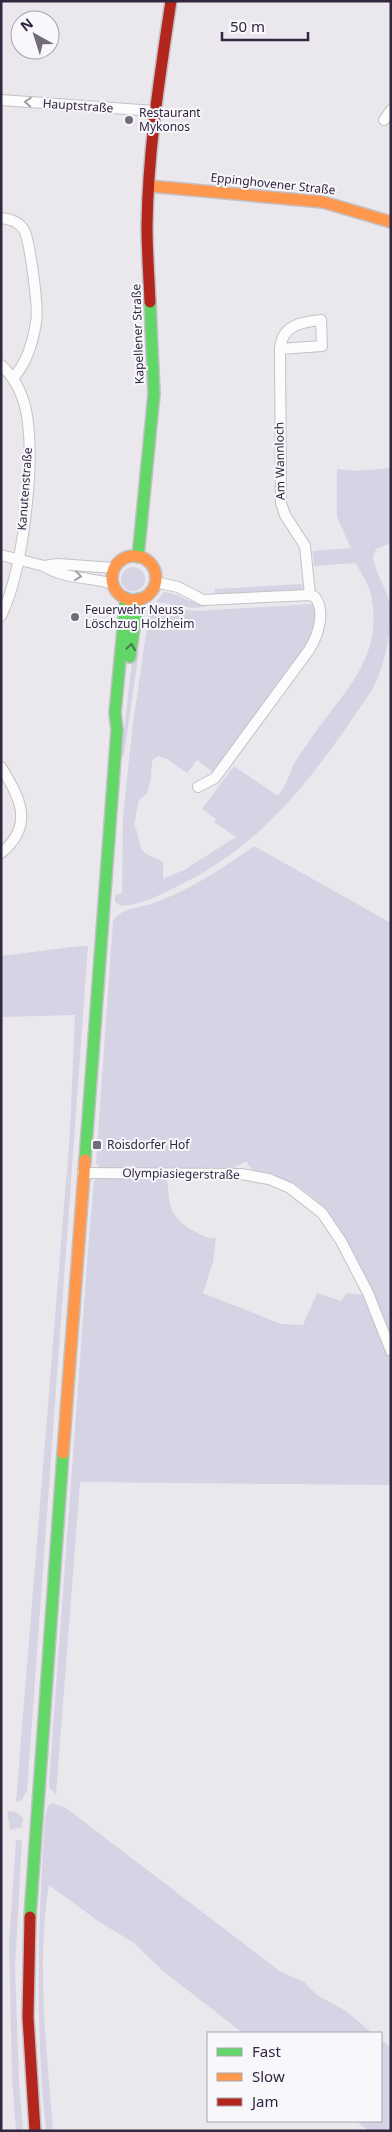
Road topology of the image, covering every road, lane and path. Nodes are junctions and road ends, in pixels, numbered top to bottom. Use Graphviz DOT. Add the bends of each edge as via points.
graph roads {
  1 [pos="171,1"];
  2 [pos="1,100"];
  3 [pos="391,110"];
  4 [pos="155,111"];
  5 [pos="384,120"];
  6 [pos="149,186"];
  7 [pos="1,218"];
  8 [pos="391,222"];
  9 [pos="280,349"];
  10 [pos="1,365"];
  11 [pos="12,378"];
  12 [pos="1,555"];
  13 [pos="138,556"];
  14 [pos="20,560"];
  15 [pos="44,566"];
  16 [pos="114,568"];
  17 [pos="155,582"];
  18 [pos="113,584"];
  19 [pos="310,595"];
  20 [pos="132,598"];
  21 [pos="1,616"];
  22 [pos="1,767"];
  23 [pos="198,787"];
  24 [pos="1,853"];
  25 [pos="83,1173"];
  26 [pos="391,1351"];
  27 [pos="35,2131"];
  1 -- 4 [label="main road, Kapellener Straße"];
  4 -- 2 [label="street, Hauptstraße, one-way"];
  3 -- 5 [label="street"];
  4 -- 6 [label="main road, Kapellener Straße"];
  6 -- 8 [label="main road, Eppinghovener Straße" via="323,202"];
  6 -- 13 [label="main road, Kapellener Straße" via="147,226 154,394"];
  7 -- 11 [label="street" via="15,221 25,233 37,309 28,353 22,368"];
  9 -- 9 [label="street, Am Wannloch" via="322,346 321,320 302,322 289,328 280,341"];
  9 -- 19 [label="street, Am Wannloch" via="280,503 305,546"];
  10 -- 11 [label="street, Kanutenstraße"];
  11 -- 14 [label="street, Kanutenstraße" via="24,404 29,438"];
  12 -- 14 [label="street"];
  13 -- 16 [label="main road" via="124,558"];
  13 -- 17 [label="main road" via="152,566"];
  14 -- 15 [label="street"];
  14 -- 21 [label="street, Kanutenstraße"];
  15 -- 16 [label="street"];
  15 -- 18 [label="street, one-way" via="55,573 95,578"];
  16 -- 18 [label="main road"];
  17 -- 19 [label="street" via="178,587 203,600"];
  17 -- 20 [label="main road" via="150,593"];
  18 -- 20 [label="main road" via="117,592"];
  19 -- 23 [label="street, Am Wannloch" via="318,604 315,642 215,778"];
  20 -- 25 [label="main road" via="122,713 117,730"];
  22 -- 24 [label="street" via="19,798 22,814 16,836"];
  25 -- 26 [label="street, Olympiasiegerstraße" via="241,1174 269,1179 290,1188 322,1214 341,1241 364,1284"];
  25 -- 27 [label="main road" via="29,1908 28,2018"];
}
